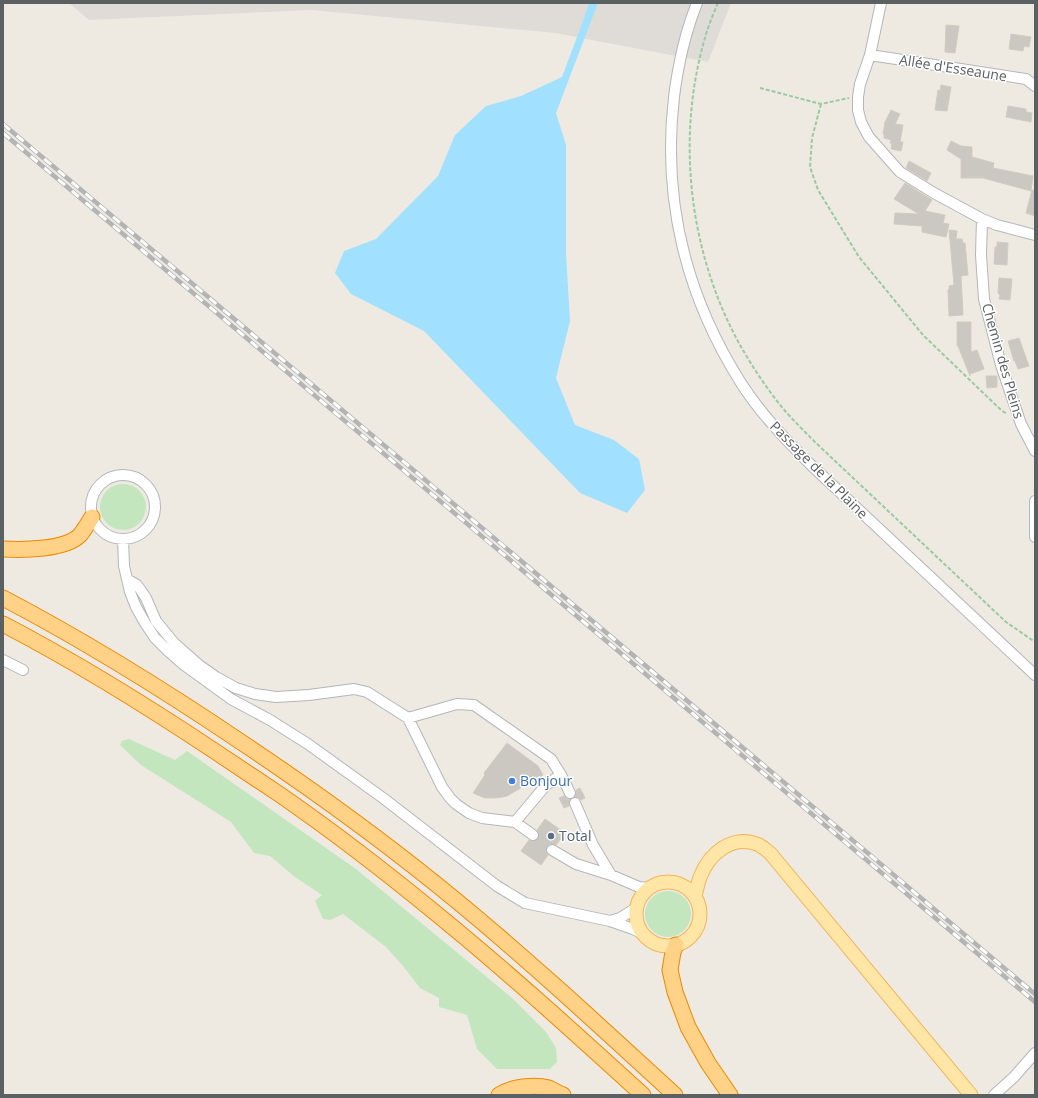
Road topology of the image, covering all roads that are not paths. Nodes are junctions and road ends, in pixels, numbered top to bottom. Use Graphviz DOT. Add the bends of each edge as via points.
graph roads {
  1 [pos="697,3"];
  2 [pos="881,3"];
  3 [pos="870,55"];
  4 [pos="1035,86"];
  5 [pos="982,219"];
  6 [pos="1035,235"];
  7 [pos="1035,451"];
  8 [pos="1035,501"];
  9 [pos="92,516"];
  10 [pos="1035,537"];
  11 [pos="123,539"];
  12 [pos="3,549"];
  13 [pos="127,579"];
  14 [pos="3,598"];
  15 [pos="3,624"];
  16 [pos="3,660"];
  17 [pos="23,670"];
  18 [pos="1035,674"];
  19 [pos="408,718"];
  20 [pos="561,775"];
  21 [pos="570,793"];
  22 [pos="575,803"];
  23 [pos="515,822"];
  24 [pos="533,835"];
  25 [pos="552,850"];
  26 [pos="611,875"];
  27 [pos="649,888"];
  28 [pos="695,896"];
  29 [pos="636,908"];
  30 [pos="610,921"];
  31 [pos="643,934"];
  32 [pos="676,945"];
  33 [pos="1035,1053"];
  34 [pos="499,1095"];
  35 [pos="563,1095"];
  36 [pos="643,1095"];
  37 [pos="676,1095"];
  38 [pos="730,1095"];
  39 [pos="971,1095"];
  40 [pos="994,1095"];
  1 -- 18 [label="street, Passage de la Plaine" via="679,65 672,114 671,169 681,242 696,293 714,336 741,384 792,446"];
  2 -- 3 [label="street"];
  3 -- 4 [label="street, Allée d'Esseaune" via="1026,79"];
  3 -- 5 [label="street" via="858,97 858,110 869,137 900,172"];
  5 -- 6 [label="street"];
  5 -- 7 [label="street, Chemin des Pleins" via="984,299 1001,365 1021,424"];
  8 -- 10 [label="street"];
  9 -- 11 [label="street" via="104,533"];
  9 -- 11 [label="street" via="93,495 102,483 114,476 122,475 136,477 142,481 155,499 153,520 138,536"];
  9 -- 12 [label="highway" via="80,535 64,544 34,549"];
  11 -- 13 [label="street"];
  13 -- 19 [label="street" via="140,588 156,621 174,643 216,677 236,688 276,697 354,689 367,692"];
  13 -- 30 [label="street" via="136,607 155,638 206,682 308,744 497,886 525,903"];
  14 -- 37 [label="highway" via="93,648 195,711 295,778 457,901"];
  15 -- 36 [label="highway" via="77,664 179,727 279,794 438,915 530,993"];
  16 -- 17 [label="street"];
  19 -- 20 [label="street" via="458,704 474,705 552,759"];
  19 -- 23 [label="street" via="442,787 456,804 482,818"];
  20 -- 21 [label="street"];
  20 -- 23 [label="street" via="546,785"];
  22 -- 26 [label="street" via="593,845"];
  23 -- 24 [label="street"];
  25 -- 26 [label="street" via="576,864"];
  26 -- 27 [label="street" via="639,887"];
  27 -- 28 [label="main road" via="664,882 674,882 688,888"];
  27 -- 29 [label="main road" via="641,896"];
  28 -- 32 [label="main road" via="700,910 700,921 690,938"];
  28 -- 39 [label="main road" via="700,876 714,854 724,846 734,843 758,844 770,853"];
  29 -- 30 [label="street"];
  29 -- 31 [label="main road" via="636,920"];
  30 -- 31 [label="street"];
  31 -- 32 [label="main road" via="655,944"];
  32 -- 38 [label="highway" via="670,970 675,992 688,1027"];
  33 -- 40 [label="street"];
  34 -- 35 [label="highway" via="525,1086 548,1088"];
}
